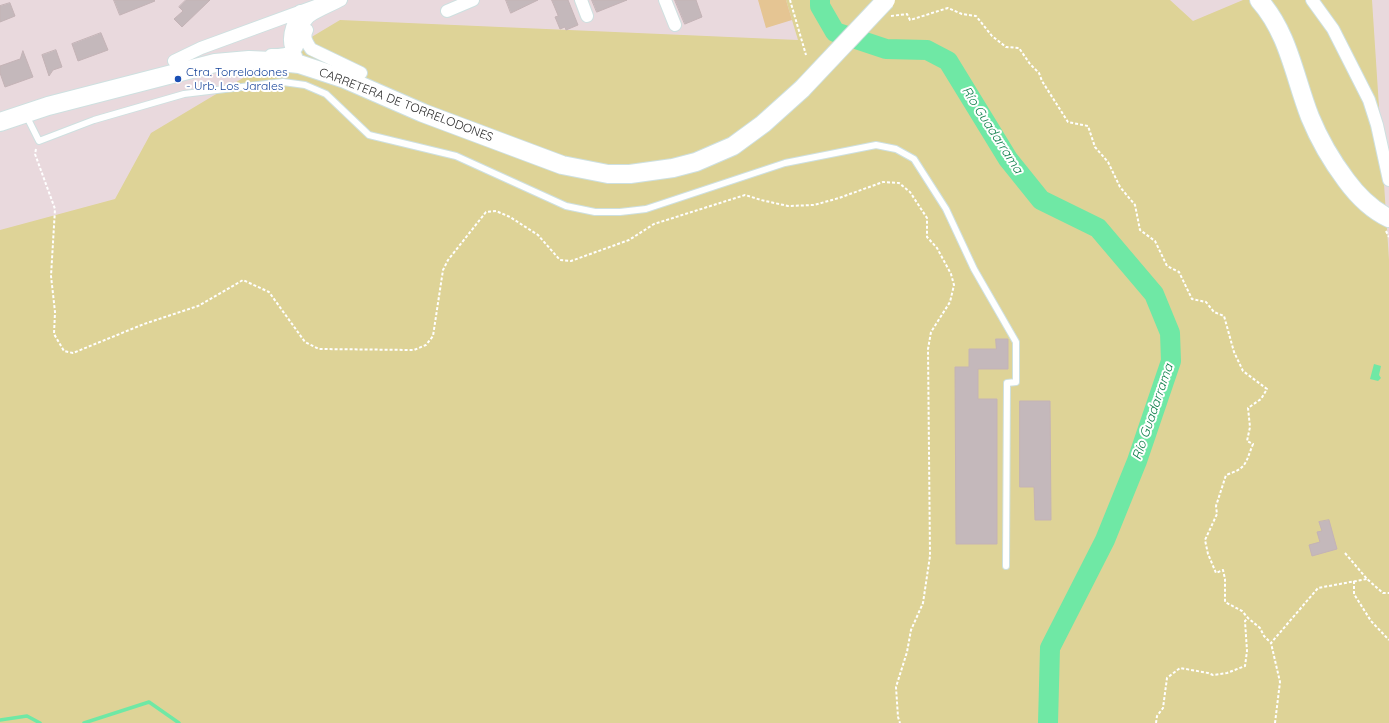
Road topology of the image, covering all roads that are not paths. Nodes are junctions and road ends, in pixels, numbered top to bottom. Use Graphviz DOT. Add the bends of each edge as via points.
graph roads {
  1 [pos="332,0"];
  2 [pos="341,0"];
  3 [pos="474,0"];
  4 [pos="581,0"];
  5 [pos="665,0"];
  6 [pos="1258,0"];
  7 [pos="1312,0"];
  8 [pos="886,8"];
  9 [pos="324,9"];
  10 [pos="300,11"];
  11 [pos="447,11"];
  12 [pos="587,16"];
  13 [pos="675,26"];
  14 [pos="293,52"];
  15 [pos="174,61"];
  16 [pos="215,63"];
  17 [pos="361,73"];
  18 [pos="344,78"];
  19 [pos="48,106"];
  20 [pos="25,114"];
  21 [pos="0,122"];
  22 [pos="507,144"];
  23 [pos="1389,180"];
  24 [pos="1387,217"];
  25 [pos="1006,566"];
  1 -- 10 [label="street"];
  2 -- 9 [label="street"];
  3 -- 11 [label="street"];
  4 -- 12 [label="street"];
  5 -- 13 [label="street"];
  6 -- 24 [label="main road" via="1272,18 1287,46 1319,139 1352,188 1364,201"];
  7 -- 23 [label="street" via="1333,29 1369,100"];
  8 -- 22 [label="main road, CARRETERA DE TORRELODONES, bridge" via="763,124 733,146 696,162 630,174 608,174 562,165"];
  9 -- 14 [label="street" via="309,16 303,25 299,44"];
  9 -- 17 [label="street" via="314,18 306,32 306,43 311,49"];
  10 -- 14 [label="street" via="294,20 290,35"];
  10 -- 15 [label="street" via="201,48"];
  14 -- 15 [label="main road, CARRETERA DE TORRELODONES" via="216,52"];
  14 -- 16 [label="street" via="280,55 236,56"];
  14 -- 17 [label="main road, CARRETERA DE TORRELODONES"];
  14 -- 18 [label="street" via="298,57 331,69"];
  15 -- 19 [label="main road, CARRETERA DE TORRELODONES" via="77,93"];
  16 -- 18 [label="main road, CARRETERA DE TORRELODONES" via="248,60 299,64"];
  16 -- 19 [label="main road, CARRETERA DE TORRELODONES"];
  17 -- 22 [label="main road, CARRETERA DE TORRELODONES"];
  18 -- 22 [label="main road, CARRETERA DE TORRELODONES" via="423,113"];
  19 -- 20 [label="main road, CARRETERA DE TORRELODONES"];
  20 -- 21 [label="main road, CARRETERA DE TORRELODONES"];
  20 -- 25 [label="lane" via="38,140 94,120 184,94 284,82 305,85 326,94 369,135 456,156 566,206 595,212 646,209 785,163 876,145 896,149 914,159 946,209 974,269 1016,342 1016,382 1007,383"];
}
